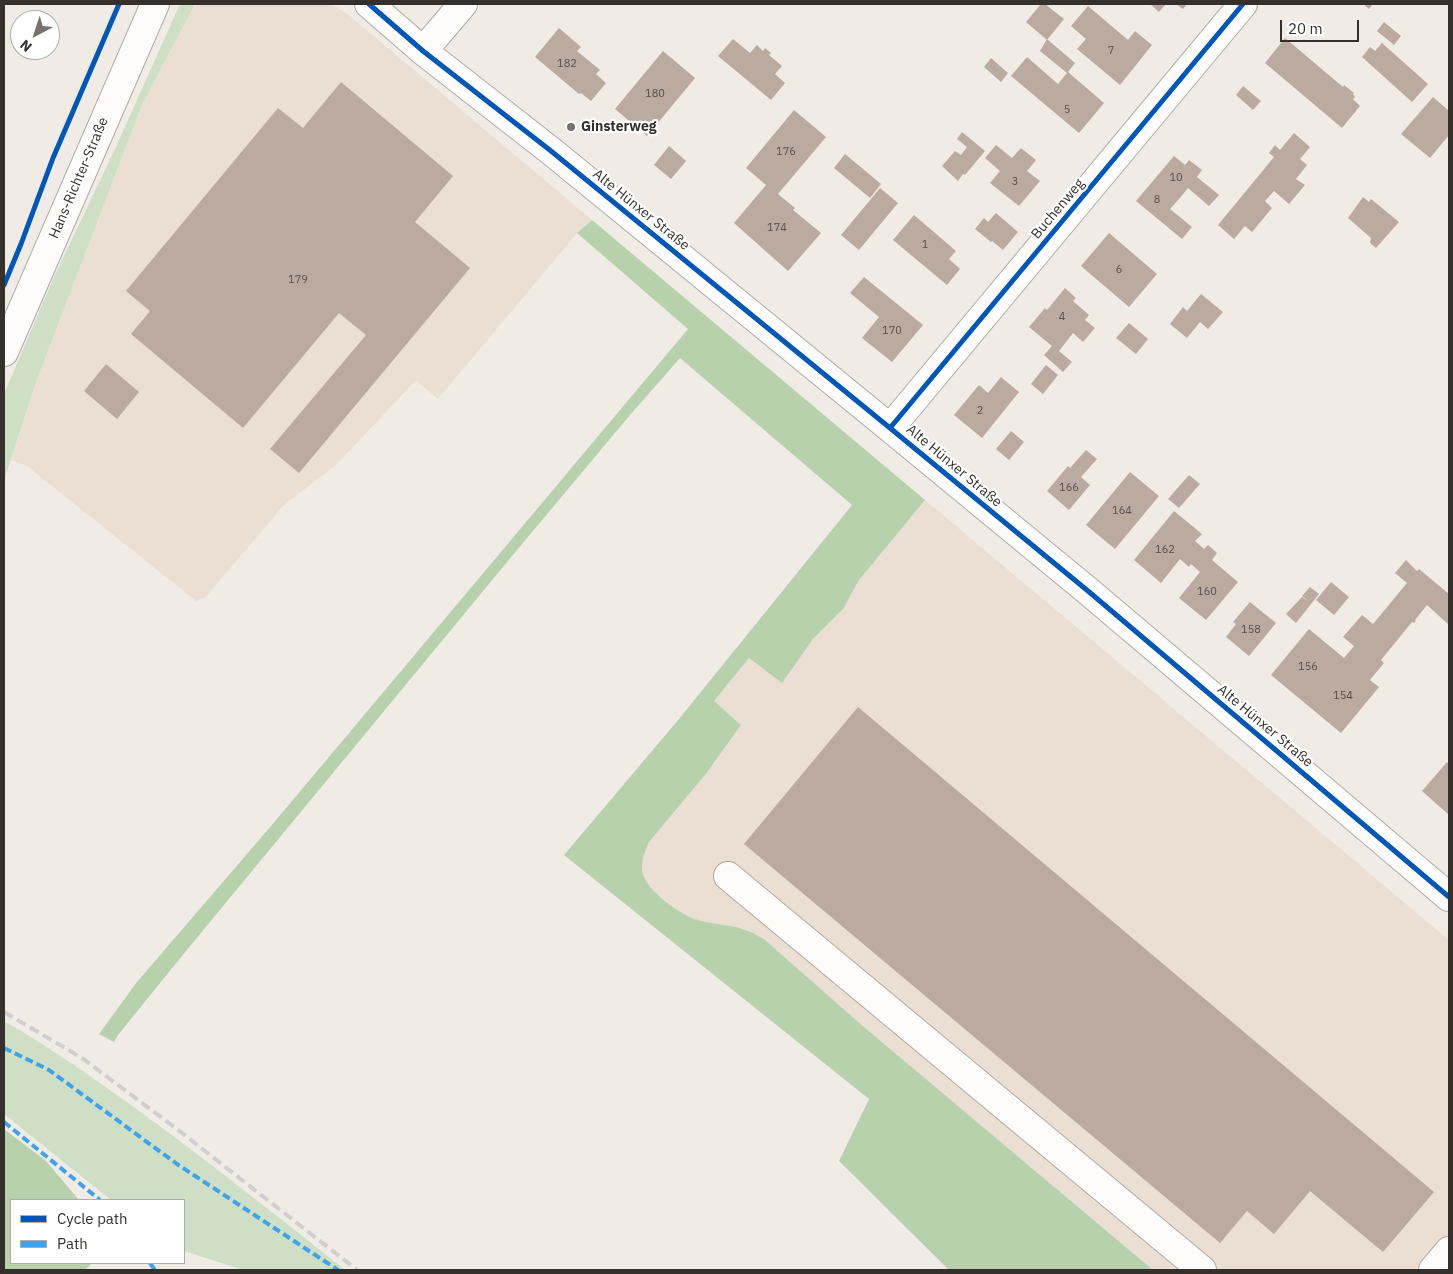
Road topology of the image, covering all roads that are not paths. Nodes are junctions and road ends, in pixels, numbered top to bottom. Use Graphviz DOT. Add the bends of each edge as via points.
graph roads {
  1 [pos="154,4"];
  2 [pos="369,4"];
  3 [pos="463,4"];
  4 [pos="1243,4"];
  5 [pos="423,51"];
  6 [pos="4,352"];
  7 [pos="890,428"];
  8 [pos="728,876"];
  9 [pos="1449,897"];
  10 [pos="1449,1251"];
  11 [pos="1202,1270"];
  12 [pos="1433,1270"];
  1 -- 6 [label="street, Hans-Richter-Straße"];
  2 -- 5 [label="street, Alte Hünxer Straße"];
  3 -- 5 [label="street"];
  4 -- 7 [label="street, Buchenweg"];
  5 -- 7 [label="street, Alte Hünxer Straße" via="551,151"];
  7 -- 9 [label="street, Alte Hünxer Straße"];
  8 -- 11 [label="street"];
  10 -- 12 [label="street"];
}
